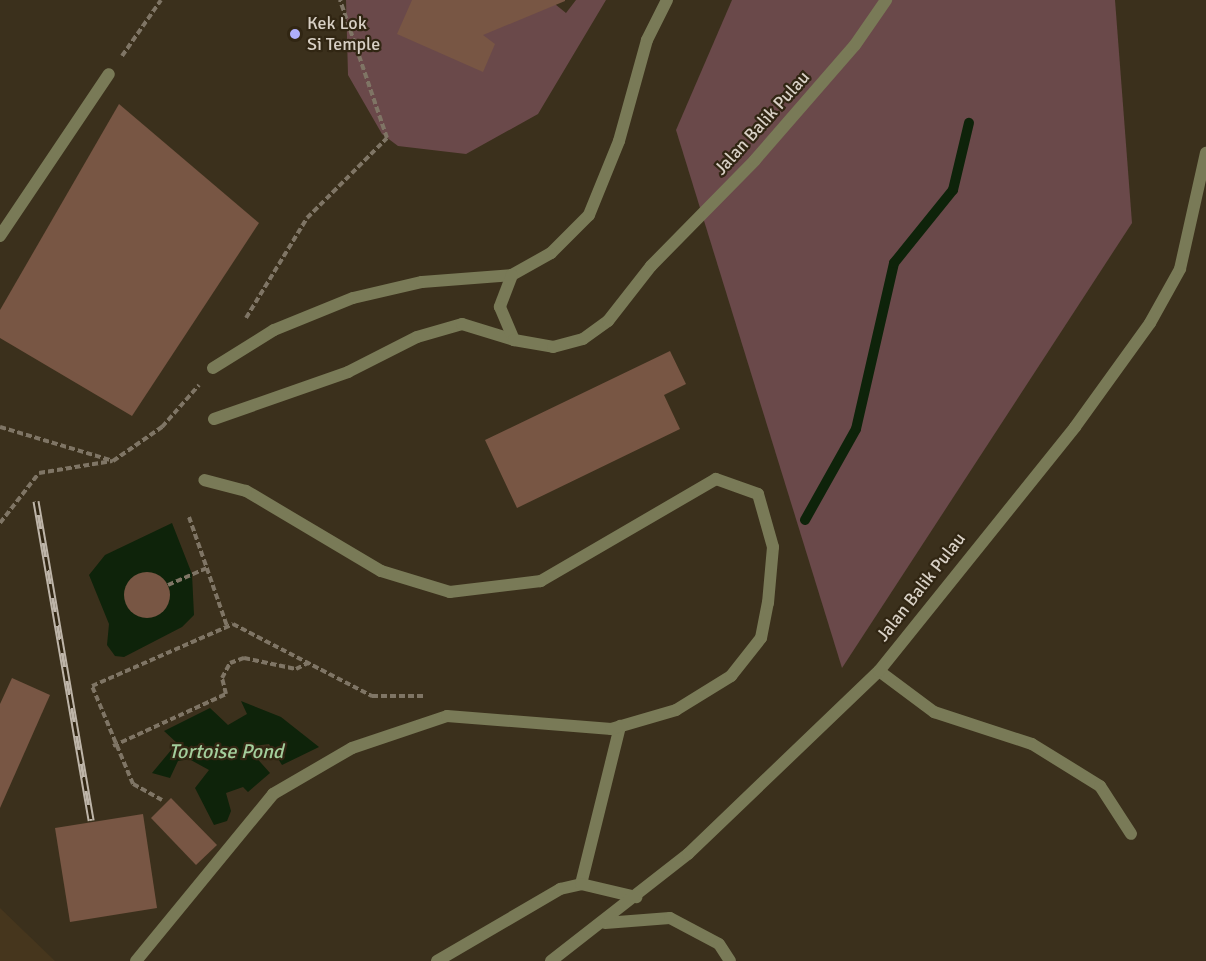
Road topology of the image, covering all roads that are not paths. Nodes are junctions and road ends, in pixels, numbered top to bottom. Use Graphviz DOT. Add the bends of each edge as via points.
graph roads {
  1 [pos="667,0"];
  2 [pos="886,0"];
  3 [pos="109,74"];
  4 [pos="1206,153"];
  5 [pos="1200,217"];
  6 [pos="0,236"];
  7 [pos="512,274"];
  8 [pos="514,340"];
  9 [pos="213,368"];
  10 [pos="214,418"];
  11 [pos="204,480"];
  12 [pos="879,671"];
  13 [pos="620,726"];
  14 [pos="1131,834"];
  15 [pos="582,884"];
  16 [pos="636,897"];
  17 [pos="605,923"];
  18 [pos="136,961"];
  19 [pos="436,961"];
  20 [pos="551,961"];
  21 [pos="730,961"];
  1 -- 7 [label="street" via="647,40 619,141 589,216 551,253"];
  2 -- 8 [label="street, Jalan Balik Pulau" via="771,143 651,266 608,321 583,339 553,347"];
  3 -- 6 [label="street"];
  4 -- 5 [label="street, Jalan Balik Pulau"];
  5 -- 12 [label="street, Jalan Balik Pulau" via="1180,269 1150,323 1075,427"];
  7 -- 8 [label="street" via="500,307"];
  7 -- 9 [label="street" via="422,282 353,298 245,344"];
  8 -- 10 [label="street, Jalan Balik Pulau" via="462,324 407,340 348,372"];
  11 -- 13 [label="street" via="246,491 381,571 450,592 541,581 716,479 758,494 773,547 761,638 731,676 676,710"];
  12 -- 14 [label="street" via="934,712 1032,744 1100,786"];
  12 -- 16 [label="street, Jalan Balik Pulau" via="774,776"];
  13 -- 15 [label="street"];
  13 -- 18 [label="street" via="447,716 352,748 273,794"];
  15 -- 16 [label="street"];
  15 -- 19 [label="street" via="538,898"];
  16 -- 17 [label="street, Jalan Balik Pulau"];
  17 -- 20 [label="street, Jalan Balik Pulau"];
  17 -- 21 [label="street" via="670,918 718,944"];
}
